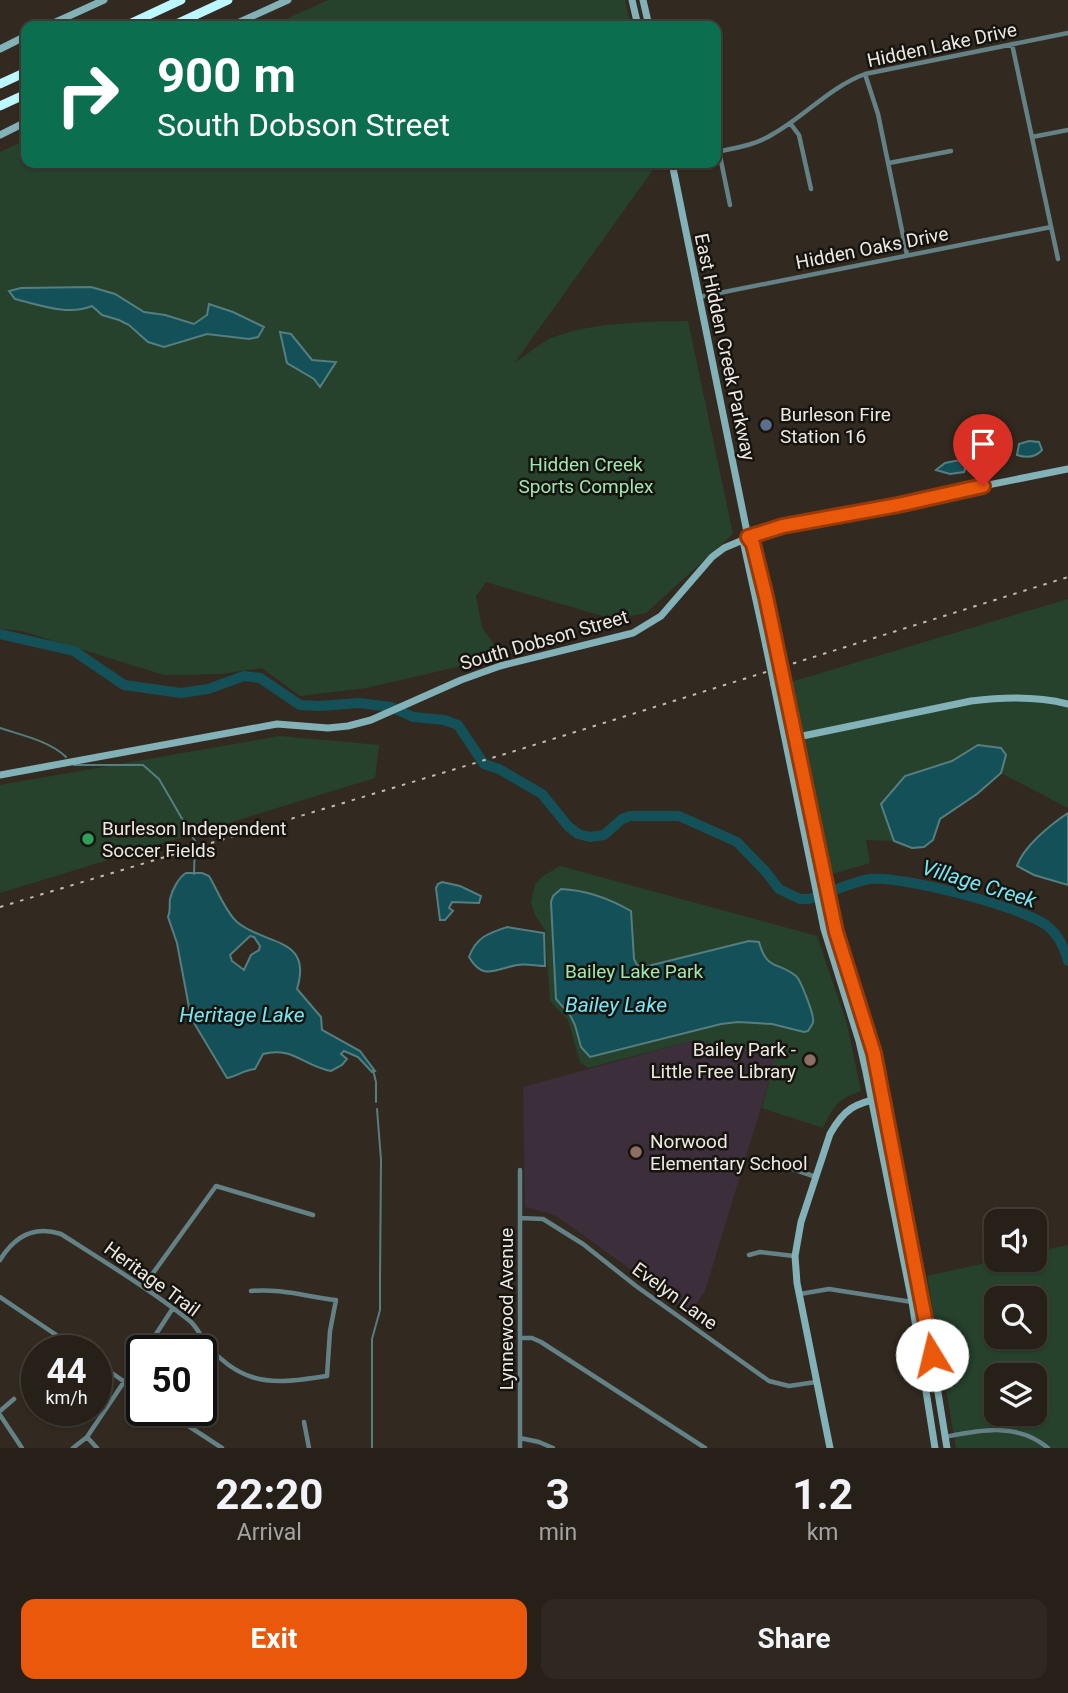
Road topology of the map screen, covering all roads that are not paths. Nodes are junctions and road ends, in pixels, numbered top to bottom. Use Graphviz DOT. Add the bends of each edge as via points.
graph roads {
  1 [pos="104,0"];
  2 [pos="181,0"];
  3 [pos="228,0"];
  4 [pos="288,0"];
  5 [pos="632,0"];
  6 [pos="645,0"];
  7 [pos="58,21"];
  8 [pos="136,21"];
  9 [pos="183,21"];
  10 [pos="242,21"];
  11 [pos="637,21"];
  12 [pos="648,21"];
  13 [pos="1068,33"];
  14 [pos="21,38"];
  15 [pos="1012,44"];
  16 [pos="0,49"];
  17 [pos="21,74"];
  18 [pos="865,74"];
  19 [pos="0,84"];
  20 [pos="21,96"];
  21 [pos="0,106"];
  22 [pos="790,123"];
  23 [pos="21,124"];
  24 [pos="1068,130"];
  25 [pos="0,135"];
  26 [pos="1032,137"];
  27 [pos="721,150"];
  28 [pos="951,151"];
  29 [pos="888,163"];
  30 [pos="673,168"];
  31 [pos="721,168"];
  32 [pos="811,189"];
  33 [pos="730,205"];
  34 [pos="1051,228"];
  35 [pos="907,255"];
  36 [pos="1058,259"];
  37 [pos="699,297"];
  38 [pos="1068,469"];
  39 [pos="748,537"];
  40 [pos="1068,704"];
  41 [pos="796,737"];
  42 [pos="785,740"];
  43 [pos="0,775"];
  44 [pos="883,1098"];
  45 [pos="872,1100"];
  46 [pos="784,1167"];
  47 [pos="520,1170"];
  48 [pos="816,1177"];
  49 [pos="313,1215"];
  50 [pos="520,1218"];
  51 [pos="749,1255"];
  52 [pos="795,1256"];
  53 [pos="0,1260"];
  54 [pos="143,1286"];
  55 [pos="251,1291"];
  56 [pos="800,1294"];
  57 [pos="0,1297"];
  58 [pos="912,1302"];
  59 [pos="173,1308"];
  60 [pos="56,1335"];
  61 [pos="155,1335"];
  62 [pos="520,1338"];
  63 [pos="112,1372"];
  64 [pos="125,1381"];
  65 [pos="817,1382"];
  66 [pos="14,1399"];
  67 [pos="0,1413"];
  68 [pos="304,1422"];
  69 [pos="188,1426"];
  70 [pos="87,1437"];
  71 [pos="945,1437"];
  72 [pos="520,1438"];
  73 [pos="934,1439"];
  74 [pos="22,1448"];
  75 [pos="73,1448"];
  76 [pos="97,1448"];
  77 [pos="222,1448"];
  78 [pos="309,1448"];
  79 [pos="520,1448"];
  80 [pos="553,1448"];
  81 [pos="705,1448"];
  82 [pos="830,1448"];
  83 [pos="936,1448"];
  84 [pos="947,1448"];
  85 [pos="1048,1448"];
  1 -- 7 [label="main road"];
  2 -- 8 [label="highway"];
  3 -- 9 [label="highway"];
  4 -- 10 [label="main road"];
  5 -- 11 [label="main road"];
  6 -- 12 [label="main road"];
  13 -- 15 [label="street, Hidden Lake Drive"];
  14 -- 16 [label="main road"];
  15 -- 18 [label="street, Hidden Lake Drive"];
  15 -- 26 [label="street"];
  17 -- 19 [label="highway"];
  18 -- 22 [label="street, Hidden Lake Drive" via="838,87"];
  18 -- 29 [label="street"];
  20 -- 21 [label="highway"];
  22 -- 27 [label="street, Hidden Lake Drive" via="759,142"];
  22 -- 32 [label="street" via="801,143"];
  23 -- 25 [label="main road"];
  24 -- 26 [label="street"];
  26 -- 34 [label="street"];
  28 -- 29 [label="street"];
  29 -- 35 [label="street"];
  30 -- 37 [label="main road, East Hidden Creek Parkway"];
  31 -- 33 [label="street"];
  34 -- 35 [label="street, Hidden Oaks Drive"];
  34 -- 36 [label="street"];
  35 -- 37 [label="street, Hidden Oaks Drive"];
  37 -- 39 [label="main road, East Hidden Creek Parkway"];
  38 -- 39 [label="main road, South Dobson Street"];
  39 -- 41 [label="main road, bridge"];
  39 -- 42 [label="main road, bridge" via="744,545"];
  39 -- 43 [label="main road, South Dobson Street" via="718,552 661,616 633,633 500,666 381,716 328,728 277,724"];
  40 -- 41 [label="main road" via="992,698"];
  41 -- 42 [label="main road"];
  41 -- 44 [label="main road" via="836,932"];
  42 -- 45 [label="main road" via="824,929"];
  44 -- 45 [label="main road"];
  44 -- 71 [label="main road"];
  45 -- 48 [label="main road" via="850,1108 838,1119"];
  45 -- 58 [label="main road"];
  46 -- 48 [label="street"];
  47 -- 50 [label="street, Lynnewood Avenue"];
  48 -- 52 [label="main road"];
  49 -- 54 [label="street" via="216,1186"];
  50 -- 62 [label="street, Lynnewood Avenue"];
  50 -- 65 [label="street, Evelyn Lane" via="543,1219 583,1244 769,1381 789,1386"];
  51 -- 52 [label="street"];
  52 -- 56 [label="main road"];
  53 -- 54 [label="street, Heritage Trail" via="15,1240 50,1230"];
  54 -- 59 [label="street, Heritage Trail"];
  55 -- 59 [label="street, Heritage Trail" via="271,1289 336,1300 327,1376 254,1378 225,1362 193,1323"];
  56 -- 58 [label="street" via="829,1289"];
  56 -- 65 [label="main road"];
  57 -- 60 [label="street"];
  58 -- 73 [label="main road"];
  59 -- 61 [label="street"];
  62 -- 72 [label="street, Lynnewood Avenue"];
  62 -- 81 [label="street" via="541,1342"];
  63 -- 64 [label="street"];
  64 -- 70 [label="street"];
  65 -- 82 [label="main road"];
  66 -- 67 [label="street"];
  67 -- 74 [label="street"];
  68 -- 78 [label="street"];
  69 -- 77 [label="street"];
  70 -- 75 [label="street"];
  70 -- 76 [label="street"];
  71 -- 73 [label="main road"];
  71 -- 84 [label="main road"];
  71 -- 85 [label="street" via="1001,1429 1023,1434"];
  72 -- 79 [label="street, Lynnewood Avenue"];
  72 -- 80 [label="street"];
  73 -- 83 [label="main road"];
}
